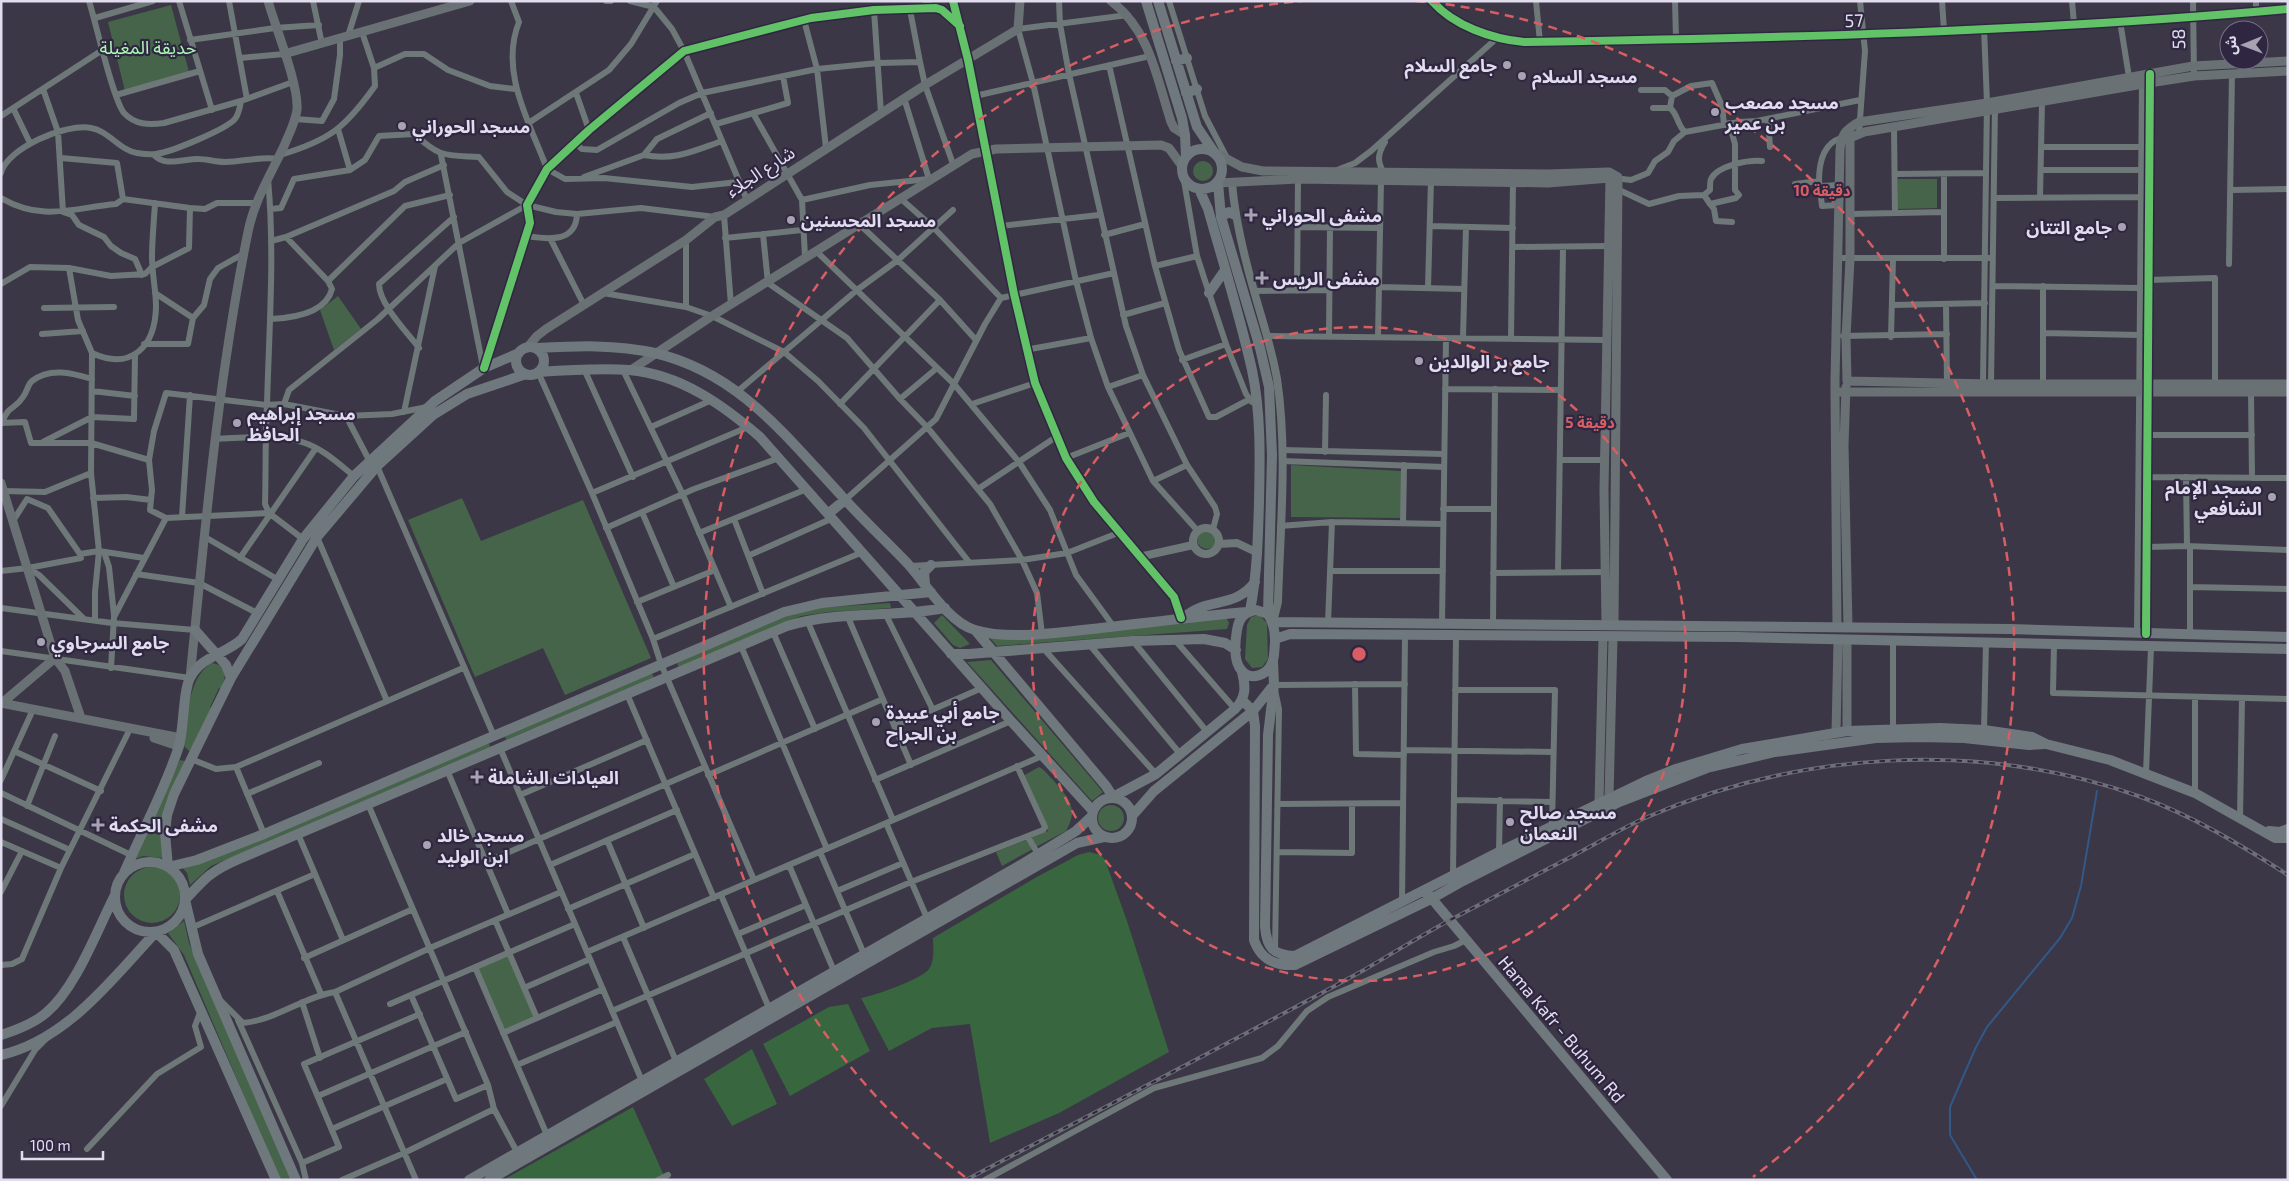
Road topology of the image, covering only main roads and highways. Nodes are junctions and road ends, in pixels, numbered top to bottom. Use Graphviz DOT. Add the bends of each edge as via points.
graph roads {
  1 [pos="268,1"];
  2 [pos="470,1"];
  3 [pos="1020,1"];
  4 [pos="1111,1"];
  5 [pos="1146,1"];
  6 [pos="1158,1"];
  7 [pos="284,54"];
  8 [pos="1187,58"];
  9 [pos="1176,61"];
  10 [pos="2288,61"];
  11 [pos="2288,71"];
  12 [pos="2146,79"];
  13 [pos="1197,89"];
  14 [pos="1186,93"];
  15 [pos="1991,106"];
  16 [pos="1185,136"];
  17 [pos="1214,152"];
  18 [pos="1183,166"];
  19 [pos="1382,176"];
  20 [pos="1614,178"];
  21 [pos="1218,183"];
  22 [pos="1198,189"];
  23 [pos="1236,215"];
  24 [pos="1221,216"];
  25 [pos="1225,270"];
  26 [pos="1208,293"];
  27 [pos="527,350"];
  28 [pos="656,354"];
  29 [pos="627,370"];
  30 [pos="538,372"];
  31 [pos="526,374"];
  32 [pos="1835,381"];
  33 [pos="1847,381"];
  34 [pos="2288,384"];
  35 [pos="2143,388"];
  36 [pos="1835,392"];
  37 [pos="1846,392"];
  38 [pos="2288,392"];
  39 [pos="373,463"];
  40 [pos="2,487"];
  41 [pos="845,500"];
  42 [pos="831,515"];
  43 [pos="931,565"];
  44 [pos="1256,582"];
  45 [pos="928,588"];
  46 [pos="899,593"];
  47 [pos="945,608"];
  48 [pos="1248,611"];
  49 [pos="915,612"];
  50 [pos="1183,618"];
  51 [pos="1271,618"];
  52 [pos="1610,624"];
  53 [pos="1837,626"];
  54 [pos="1848,627"];
  55 [pos="195,630"];
  56 [pos="975,630"];
  57 [pos="1608,637"];
  58 [pos="2288,637"];
  59 [pos="1275,638"];
  60 [pos="1843,640"];
  61 [pos="1236,650"];
  62 [pos="2288,650"];
  63 [pos="993,652"];
  64 [pos="216,654"];
  65 [pos="951,654"];
  66 [pos="55,658"];
  67 [pos="1273,662"];
  68 [pos="1242,672"];
  69 [pos="190,678"];
  70 [pos="232,678"];
  71 [pos="1274,685"];
  72 [pos="1243,701"];
  73 [pos="2,705"];
  74 [pos="1253,711"];
  75 [pos="81,718"];
  76 [pos="1841,732"];
  77 [pos="494,736"];
  78 [pos="179,742"];
  79 [pos="2046,744"];
  80 [pos="500,748"];
  81 [pos="1648,785"];
  82 [pos="1113,797"];
  83 [pos="1609,797"];
  84 [pos="1599,803"];
  85 [pos="1092,814"];
  86 [pos="1132,816"];
  87 [pos="2288,829"];
  88 [pos="2263,830"];
  89 [pos="1104,837"];
  90 [pos="2288,838"];
  91 [pos="1529,842"];
  92 [pos="168,866"];
  93 [pos="124,873"];
  94 [pos="1425,889"];
  95 [pos="115,894"];
  96 [pos="1431,899"];
  97 [pos="185,900"];
  98 [pos="156,932"];
  99 [pos="1,1035"];
  100 [pos="1,1055"];
  101 [pos="276,1180"];
  102 [pos="296,1180"];
  103 [pos="469,1180"];
  104 [pos="489,1180"];
  105 [pos="1667,1180"];
  1 -- 7 [label="main road"];
  2 -- 7 [label="main road"];
  3 -- 27 [label="main road, شارع الجلاء" via="1018,29 904,98 603,292 537,336"];
  4 -- 16 [label="main road" via="1128,15 1141,34 1171,122"];
  5 -- 16 [label="main road"];
  6 -- 9 [label="main road"];
  7 -- 55 [label="main road" via="297,100 295,119 250,220 243,254 215,438"];
  8 -- 9 [label="main road"];
  9 -- 14 [label="main road"];
  10 -- 12 [label="main road" via="2193,66"];
  11 -- 12 [label="main road"];
  12 -- 15 [label="main road" via="2042,102"];
  12 -- 15 [label="main road" via="2129,77"];
  13 -- 14 [label="main road"];
  14 -- 17 [label="main road" via="1197,127"];
  15 -- 32 [label="main road" via="1858,122 1841,138"];
  15 -- 33 [label="main road" via="1859,133 1850,140"];
  16 -- 18 [label="main road"];
  17 -- 18 [label="main road" via="1202,148 1196,150"];
  17 -- 19 [label="main road" via="1249,169 1335,171"];
  17 -- 21 [label="main road" via="1223,170"];
  18 -- 22 [label="main road" via="1188,184"];
  18 -- 28 [label="main road" via="1166,145 986,149 953,164"];
  19 -- 20 [label="main road" via="1564,183"];
  19 -- 20 [label="main road" via="1609,172"];
  19 -- 21 [label="main road"];
  20 -- 52 [label="main road" via="1606,340 1606,572"];
  20 -- 52 [label="main road" via="1618,189"];
  21 -- 22 [label="main road" via="1209,189"];
  21 -- 24 [label="main road"];
  22 -- 25 [label="main road" via="1208,209"];
  23 -- 24 [label="main road" via="1229,212"];
  24 -- 51 [label="main road" via="1269,387"];
  25 -- 26 [label="main road"];
  25 -- 44 [label="main road" via="1252,371 1260,469"];
  27 -- 28 [label="main road" via="605,346"];
  27 -- 30 [label="main road" via="542,354 544,362"];
  27 -- 31 [label="main road" via="518,365"];
  27 -- 39 [label="main road" via="484,368 428,407"];
  28 -- 29 [label="main road"];
  28 -- 41 [label="main road" via="685,363 738,391 769,417"];
  29 -- 30 [label="main road"];
  29 -- 42 [label="main road" via="690,387 729,410"];
  30 -- 31 [label="main road"];
  31 -- 39 [label="main road" via="467,394 433,415"];
  32 -- 33 [label="main road"];
  32 -- 36 [label="main road"];
  33 -- 35 [label="main road"];
  33 -- 37 [label="main road"];
  34 -- 35 [label="main road"];
  35 -- 37 [label="main road"];
  35 -- 38 [label="main road"];
  36 -- 37 [label="main road"];
  36 -- 53 [label="main road"];
  37 -- 54 [label="main road"];
  39 -- 64 [label="main road" via="354,476 303,539 242,639"];
  39 -- 70 [label="main road" via="317,537"];
  40 -- 66 [label="main road"];
  41 -- 42 [label="main road"];
  41 -- 45 [label="main road"];
  42 -- 46 [label="main road"];
  43 -- 45 [label="main road" via="924,572"];
  44 -- 48 [label="main road"];
  44 -- 50 [label="main road" via="1238,598 1198,609"];
  45 -- 46 [label="main road"];
  45 -- 47 [label="main road"];
  46 -- 49 [label="main road"];
  46 -- 77 [label="main road" via="822,603 784,612"];
  47 -- 49 [label="main road"];
  47 -- 56 [label="main road"];
  48 -- 50 [label="main road"];
  48 -- 51 [label="main road" via="1262,611"];
  48 -- 61 [label="main road" via="1241,616"];
  49 -- 65 [label="main road"];
  49 -- 80 [label="main road" via="808,620"];
  50 -- 56 [label="main road" via="1042,634"];
  51 -- 52 [label="main road" via="1328,623"];
  51 -- 59 [label="main road"];
  52 -- 53 [label="main road"];
  53 -- 54 [label="main road"];
  54 -- 58 [label="main road"];
  55 -- 64 [label="main road"];
  55 -- 69 [label="main road"];
  56 -- 63 [label="main road"];
  57 -- 59 [label="main road" via="1290,634"];
  57 -- 60 [label="main road"];
  57 -- 83 [label="main road"];
  57 -- 84 [label="main road"];
  59 -- 67 [label="main road"];
  60 -- 62 [label="main road"];
  60 -- 76 [label="main road"];
  61 -- 63 [label="main road" via="1215,640 1175,640"];
  61 -- 68 [label="main road"];
  63 -- 65 [label="main road"];
  63 -- 82 [label="main road"];
  64 -- 69 [label="main road" via="198,667"];
  64 -- 70 [label="main road"];
  65 -- 85 [label="main road"];
  66 -- 73 [label="main road"];
  66 -- 75 [label="main road" via="65,671"];
  67 -- 68 [label="main road" via="1262,675 1254,677"];
  67 -- 71 [label="main road"];
  68 -- 72 [label="main road"];
  69 -- 78 [label="main road"];
  70 -- 92 [label="main road" via="167,815"];
  71 -- 74 [label="main road"];
  71 -- 94 [label="main road" via="1268,734 1267,942 1282,956 1295,956"];
  72 -- 74 [label="main road"];
  72 -- 82 [label="main road" via="1156,774"];
  73 -- 75 [label="main road"];
  73 -- 78 [label="main road" via="30,714"];
  74 -- 86 [label="main road" via="1154,790"];
  74 -- 96 [label="main road" via="1256,763 1254,940 1264,958 1280,966 1295,966"];
  75 -- 78 [label="main road"];
  76 -- 79 [label="main road" via="1893,728 1984,730 2032,738"];
  76 -- 81 [label="main road" via="1742,748 1676,769"];
  77 -- 80 [label="main road" via="503,739 504,744"];
  77 -- 92 [label="main road" via="264,834 197,860"];
  78 -- 93 [label="main road" via="160,794"];
  79 -- 81 [label="main road" via="1920,737 1842,741 1743,758"];
  79 -- 88 [label="main road" via="2146,773 2195,793"];
  80 -- 97 [label="main road" via="216,869"];
  81 -- 83 [label="main road"];
  81 -- 91 [label="main road" via="1619,802"];
  82 -- 85 [label="main road" via="1101,800"];
  82 -- 86 [label="main road" via="1125,802"];
  83 -- 84 [label="main road"];
  84 -- 91 [label="main road" via="1552,826"];
  85 -- 89 [label="main road" via="1095,829"];
  85 -- 103 [label="main road" via="1076,830 1038,854"];
  86 -- 89 [label="main road" via="1131,825 1123,835"];
  87 -- 88 [label="main road" via="2280,832"];
  88 -- 90 [label="main road" via="2275,838"];
  89 -- 104 [label="main road" via="1077,843"];
  91 -- 94 [label="main road" via="1499,852"];
  91 -- 96 [label="main road"];
  92 -- 93 [label="main road" via="145,862"];
  92 -- 97 [label="main road" via="182,881"];
  93 -- 95 [label="main road"];
  94 -- 96 [label="main road, Hama Kafr - Buhum Rd"];
  95 -- 98 [label="main road" via="116,905 126,923 135,929"];
  95 -- 99 [label="main road" via="85,956 56,1004 33,1022"];
  96 -- 105 [label="main road, Hama Kafr - Buhum Rd"];
  97 -- 98 [label="main road" via="176,921"];
  97 -- 102 [label="main road" via="198,954"];
  98 -- 100 [label="main road" via="106,986 51,1035 28,1047"];
  98 -- 101 [label="main road" via="174,950"];
}
